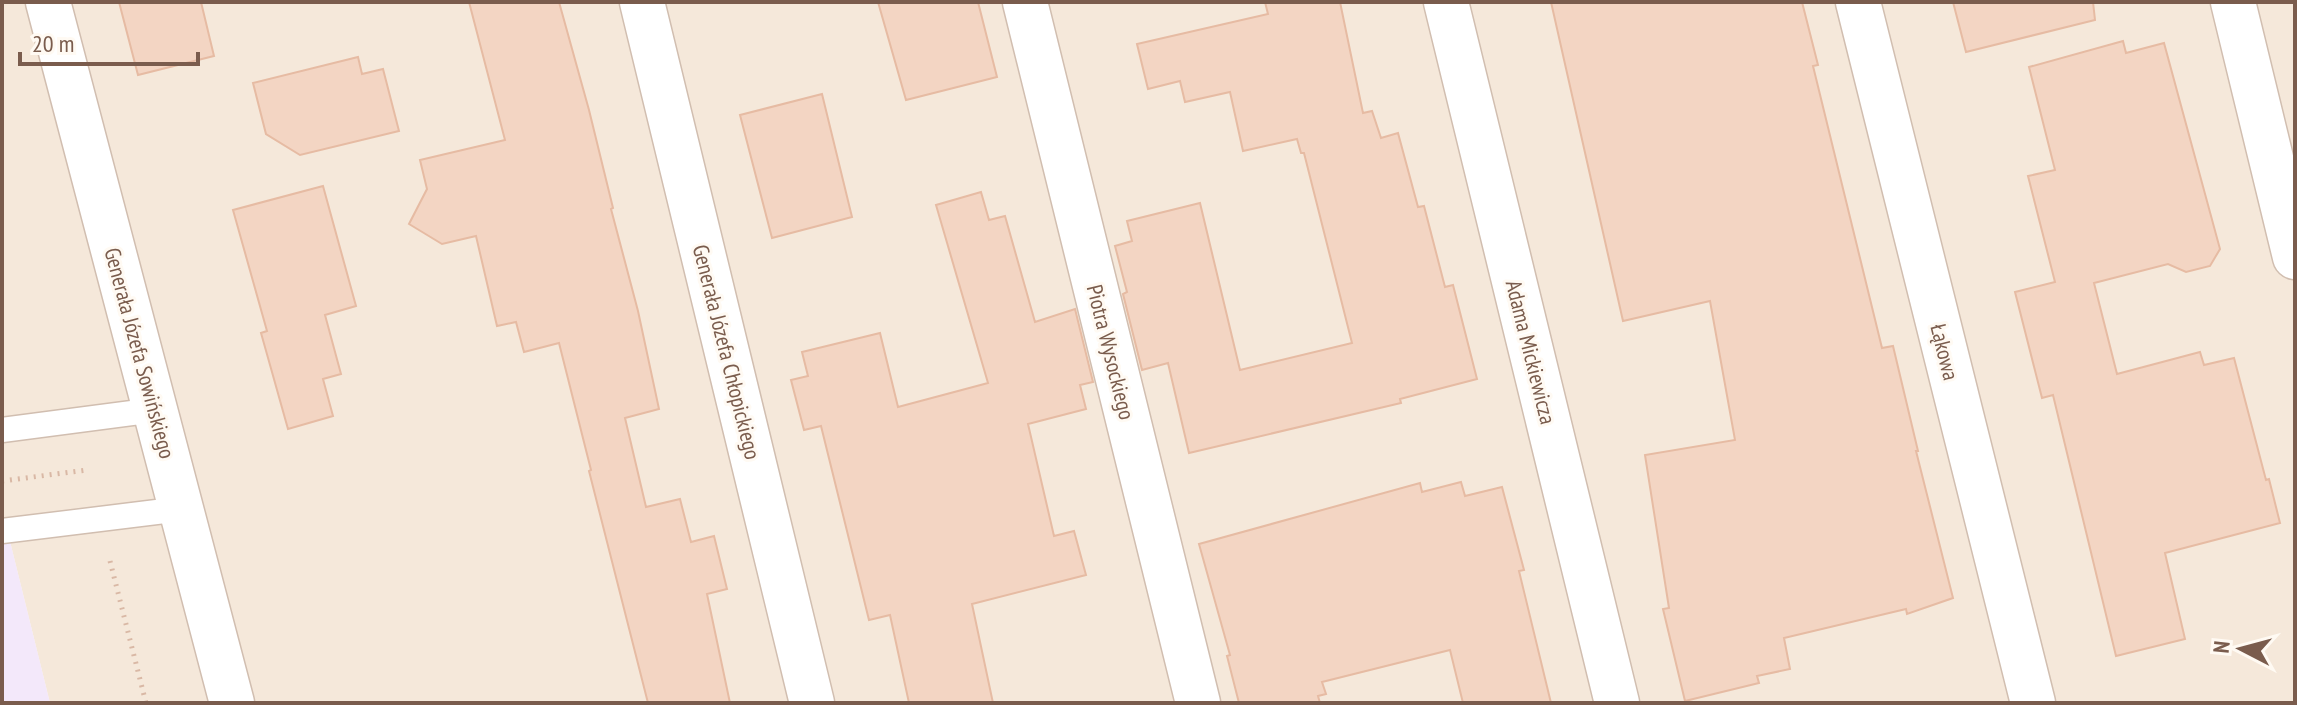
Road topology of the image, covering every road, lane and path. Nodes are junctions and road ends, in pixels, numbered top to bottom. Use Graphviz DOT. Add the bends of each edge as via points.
graph roads {
  1 [pos="48,2"];
  2 [pos="642,2"];
  3 [pos="1025,2"];
  4 [pos="1446,2"];
  5 [pos="1858,2"];
  6 [pos="2233,2"];
  7 [pos="2295,257"];
  8 [pos="155,410"];
  9 [pos="2,430"];
  10 [pos="87,470"];
  11 [pos="2,481"];
  12 [pos="181,509"];
  13 [pos="2,531"];
  14 [pos="232,703"];
  15 [pos="812,703"];
  16 [pos="1198,703"];
  17 [pos="1617,703"];
  18 [pos="2033,703"];
  1 -- 8 [label="street, Generała Józefa Sowińskiego"];
  2 -- 15 [label="street, Generała Józefa Chłopickiego"];
  3 -- 16 [label="street, Piotra Wysockiego"];
  4 -- 17 [label="street, Adama Mickiewicza"];
  5 -- 18 [label="street, Łąkowa"];
  6 -- 7 [label="street"];
  8 -- 9 [label="lane"];
  8 -- 12 [label="street, Generała Józefa Sowińskiego"];
  10 -- 11 [label="path"];
  12 -- 13 [label="lane"];
  12 -- 14 [label="street, Generała Józefa Sowińskiego"];
}
